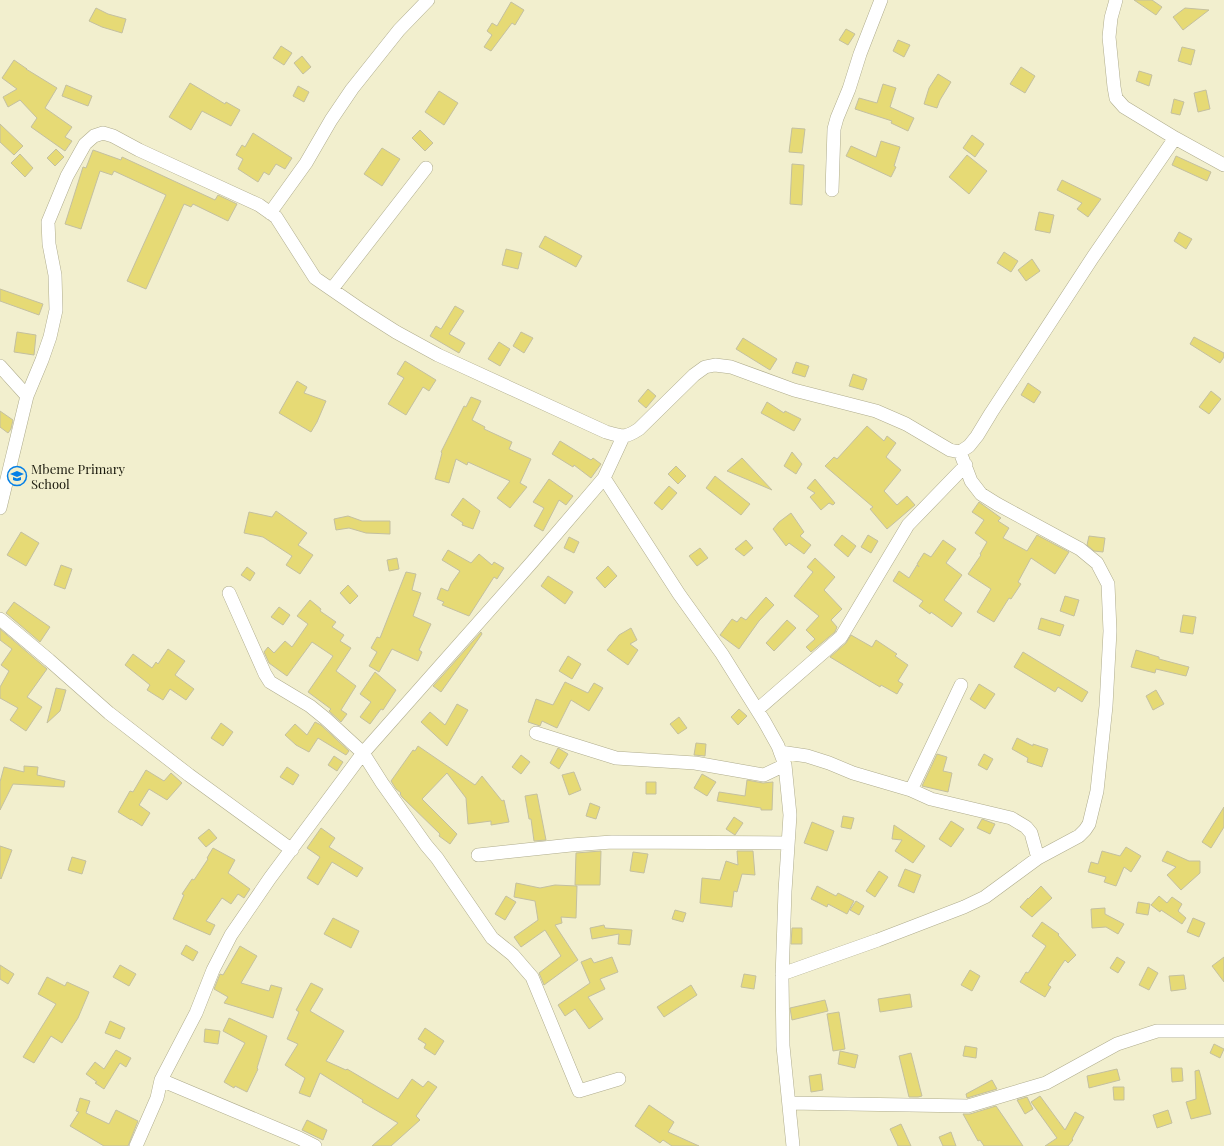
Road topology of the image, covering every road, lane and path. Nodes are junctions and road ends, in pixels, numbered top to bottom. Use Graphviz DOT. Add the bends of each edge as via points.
graph roads {
  1 [pos="428,0"];
  2 [pos="881,0"];
  3 [pos="1116,0"];
  4 [pos="1176,138"];
  5 [pos="1221,159"];
  6 [pos="426,168"];
  7 [pos="832,190"];
  8 [pos="270,213"];
  9 [pos="332,289"];
  10 [pos="0,366"];
  11 [pos="27,396"];
  12 [pos="623,437"];
  13 [pos="960,452"];
  14 [pos="966,465"];
  15 [pos="604,478"];
  16 [pos="0,508"];
  17 [pos="229,593"];
  18 [pos="0,620"];
  19 [pos="961,685"];
  20 [pos="757,710"];
  21 [pos="536,733"];
  22 [pos="780,752"];
  23 [pos="363,753"];
  24 [pos="785,765"];
  25 [pos="911,790"];
  26 [pos="788,843"];
  27 [pos="292,850"];
  28 [pos="478,855"];
  29 [pos="1038,858"];
  30 [pos="782,974"];
  31 [pos="1224,1031"];
  32 [pos="619,1079"];
  33 [pos="161,1080"];
  34 [pos="789,1103"];
  35 [pos="136,1146"];
  36 [pos="315,1146"];
  37 [pos="793,1146"];
  1 -- 8 [label="street" via="399,30 352,89 306,163"];
  2 -- 7 [label="street" via="834,129"];
  3 -- 4 [label="street" via="1109,37 1116,98 1124,107"];
  4 -- 5 [label="street"];
  4 -- 13 [label="street" via="1093,257 977,436"];
  6 -- 9 [label="street"];
  8 -- 9 [label="street" via="276,217 315,278"];
  8 -- 11 [label="street" via="259,204 113,136 103,133 94,136 84,144 66,176 48,222 48,244 55,275 56,310 50,337"];
  9 -- 12 [label="street" via="396,332 438,355 606,432"];
  10 -- 11 [label="street"];
  11 -- 16 [label="street"];
  12 -- 13 [label="street" via="639,429 694,375 705,367 715,365 731,367 794,390 876,411 906,424 950,450"];
  12 -- 15 [label="street"];
  13 -- 14 [label="street"];
  14 -- 20 [label="street" via="908,525 841,637"];
  14 -- 29 [label="street" via="971,481 981,494 1080,549 1097,564 1108,584 1110,631 1106,706 1097,791 1089,824 1079,836"];
  15 -- 20 [label="street"];
  15 -- 23 [label="street"];
  17 -- 23 [label="street" via="270,682 316,710"];
  18 -- 27 [label="street" via="115,717"];
  19 -- 25 [label="street"];
  20 -- 22 [label="street"];
  21 -- 24 [label="street" via="616,758 696,763 764,775"];
  22 -- 24 [label="street"];
  22 -- 25 [label="street" via="807,756"];
  23 -- 27 [label="street"];
  23 -- 32 [label="street" via="492,938 513,955 532,977 580,1091"];
  24 -- 26 [label="street" via="790,815"];
  25 -- 29 [label="street" via="931,799 1019,822 1031,833"];
  26 -- 28 [label="street" via="612,842"];
  26 -- 30 [label="street"];
  27 -- 33 [label="street" via="231,935 213,970 196,1013"];
  29 -- 30 [label="street" via="985,897 964,907"];
  30 -- 34 [label="street" via="783,1046"];
  31 -- 34 [label="street" via="1157,1031 1117,1044 1046,1083 968,1106"];
  33 -- 35 [label="street" via="157,1098"];
  33 -- 36 [label="street"];
  34 -- 37 [label="street"];
}
